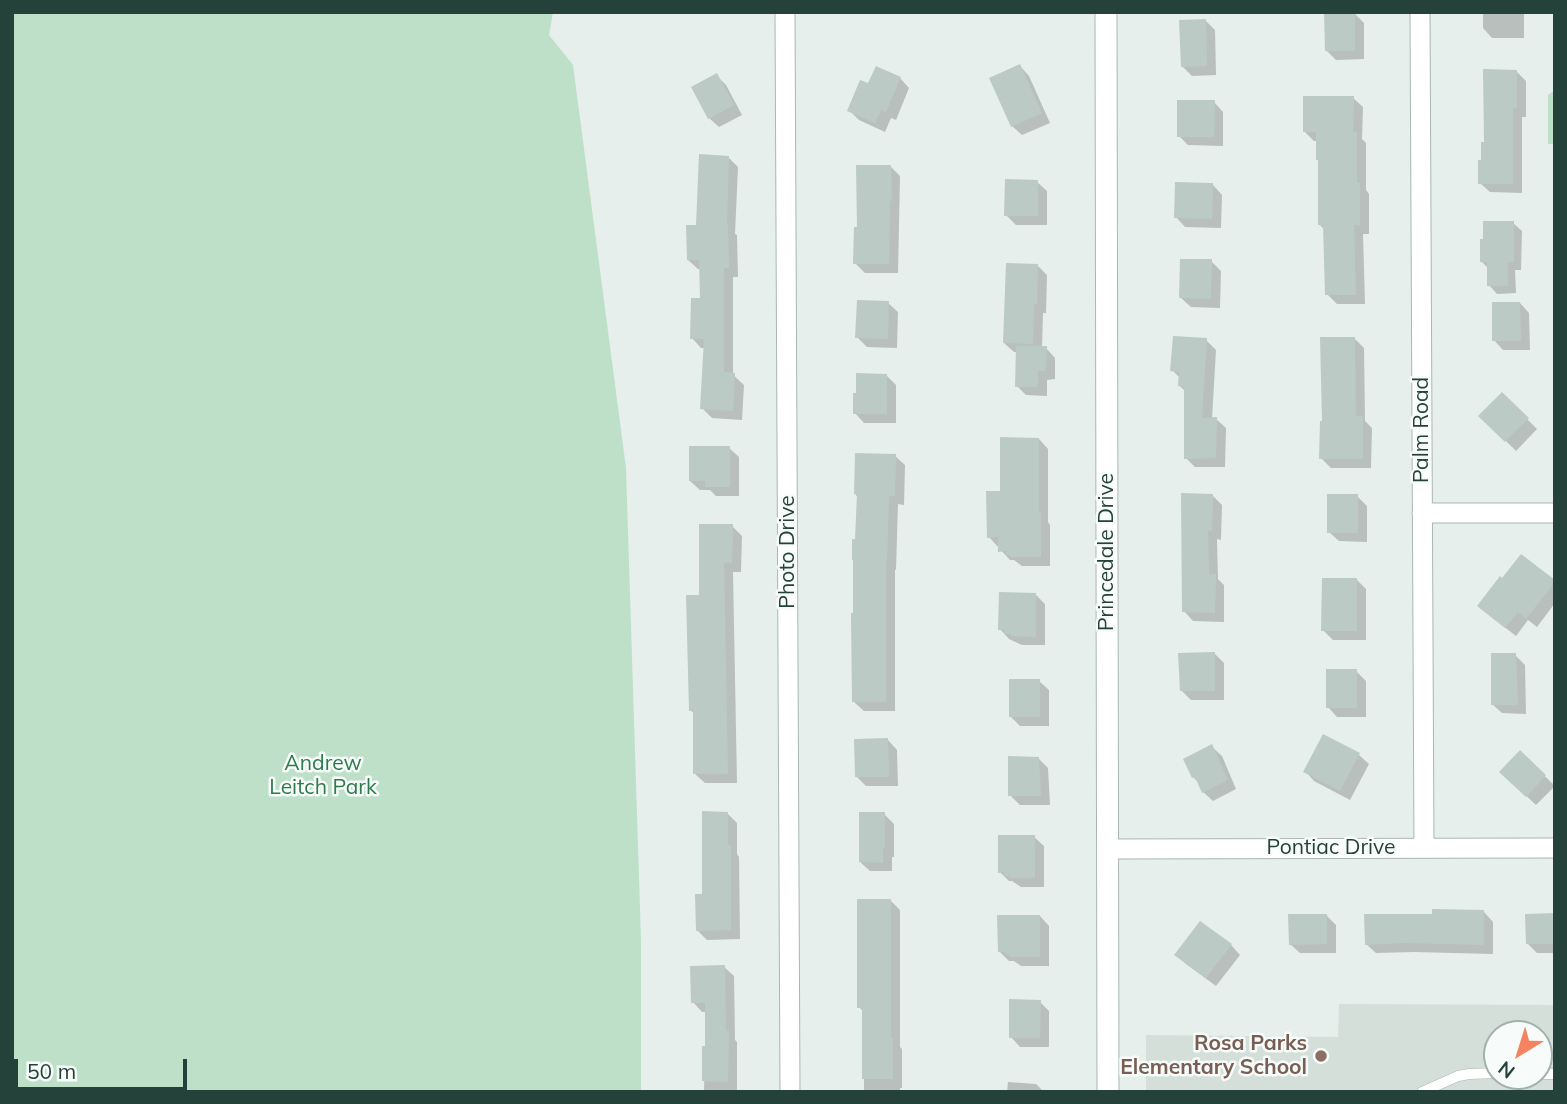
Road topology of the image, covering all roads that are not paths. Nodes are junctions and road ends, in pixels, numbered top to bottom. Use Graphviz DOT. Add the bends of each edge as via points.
graph roads {
  1 [pos="785,12"];
  2 [pos="1106,12"];
  3 [pos="1420,12"];
  4 [pos="1422,513"];
  5 [pos="1555,513"];
  6 [pos="1424,848"];
  7 [pos="1555,848"];
  8 [pos="1107,849"];
  9 [pos="1483,1074"];
  10 [pos="790,1092"];
  11 [pos="1108,1092"];
  12 [pos="1422,1092"];
  1 -- 10 [label="street, Photo Drive"];
  2 -- 8 [label="street, Princedale Drive"];
  3 -- 4 [label="street, Palm Road"];
  4 -- 5 [label="street"];
  4 -- 6 [label="street, Palm Road"];
  6 -- 7 [label="street, Pontiac Drive"];
  6 -- 8 [label="street, Pontiac Drive"];
  8 -- 11 [label="street, Princedale Drive"];
  9 -- 12 [label="lane" via="1458,1076"];
}
